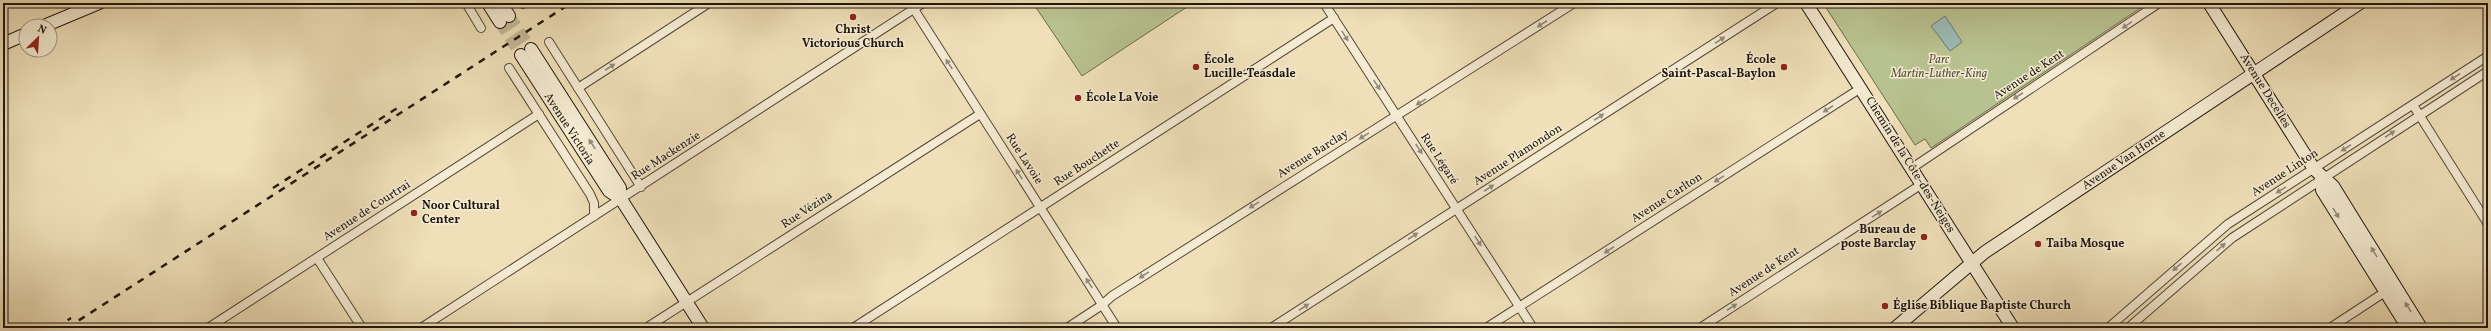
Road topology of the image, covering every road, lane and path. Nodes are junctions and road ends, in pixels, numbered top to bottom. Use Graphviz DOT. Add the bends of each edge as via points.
graph roads {
  1 [pos="99,3"];
  2 [pos="466,3"];
  3 [pos="488,3"];
  4 [pos="501,3"];
  5 [pos="709,3"];
  6 [pos="923,3"];
  7 [pos="1324,3"];
  8 [pos="1574,3"];
  9 [pos="1777,3"];
  10 [pos="1806,3"];
  11 [pos="2159,3"];
  12 [pos="2209,3"];
  13 [pos="2360,3"];
  14 [pos="911,6"];
  15 [pos="1334,18"];
  16 [pos="58,20"];
  17 [pos="482,28"];
  18 [pos="18,37"];
  19 [pos="549,42"];
  20 [pos="3,44"];
  21 [pos="526,52"];
  22 [pos="2488,56"];
  23 [pos="508,68"];
  24 [pos="2488,71"];
  25 [pos="2254,73"];
  26 [pos="578,88"];
  27 [pos="1861,88"];
  28 [pos="2413,105"];
  29 [pos="539,114"];
  30 [pos="980,114"];
  31 [pos="2419,115"];
  32 [pos="1398,116"];
  33 [pos="1912,168"];
  34 [pos="2318,174"];
  35 [pos="1922,184"];
  36 [pos="641,187"];
  37 [pos="621,200"];
  38 [pos="1040,208"];
  39 [pos="1456,208"];
  40 [pos="594,216"];
  41 [pos="2488,224"];
  42 [pos="317,258"];
  43 [pos="1972,262"];
  44 [pos="2390,289"];
  45 [pos="687,302"];
  46 [pos="1102,305"];
  47 [pos="1520,307"];
  48 [pos="208,328"];
  49 [pos="362,328"];
  50 [pos="420,328"];
  51 [pos="646,328"];
  52 [pos="704,328"];
  53 [pos="853,328"];
  54 [pos="1067,328"];
  55 [pos="1117,328"];
  56 [pos="1271,328"];
  57 [pos="1486,328"];
  58 [pos="1533,328"];
  59 [pos="1700,328"];
  60 [pos="1895,328"];
  61 [pos="2013,328"];
  62 [pos="2108,328"];
  63 [pos="2128,328"];
  64 [pos="2330,328"];
  65 [pos="2408,328"];
  66 [pos="2421,328"];
  1 -- 16 [label="main road"];
  2 -- 17 [label="street"];
  3 -- 4 [label="main road" via="505,19"];
  26 -- 5 [label="street, one-way"];
  6 -- 14 [label="street, Rue Mackenzie"];
  7 -- 15 [label="street, Rue Légaré"];
  8 -- 32 [label="street, Avenue Barclay, one-way"];
  39 -- 9 [label="street, Avenue Plamondon, one-way"];
  10 -- 27 [label="main road, Chemin de la Côte-des-Neiges"];
  11 -- 33 [label="street, Avenue de Kent, one-way"];
  12 -- 25 [label="main road, Avenue Decelles"];
  13 -- 25 [label="main road, Avenue Van Horne"];
  30 -- 14 [label="street, Rue Lavoie, one-way"];
  14 -- 36 [label="street, Rue Mackenzie"];
  15 -- 32 [label="street, Rue Légaré, one-way"];
  15 -- 38 [label="street, Rue Bouchette"];
  18 -- 20 [label="main road"];
  19 -- 26 [label="street"];
  21 -- 37 [label="main road, Avenue Victoria" via="620,188"];
  22 -- 28 [label="street, Avenue Linton, one-way"];
  23 -- 29 [label="street, Avenue Victoria"];
  24 -- 31 [label="street, Avenue Linton"];
  25 -- 34 [label="main road, Avenue Decelles"];
  25 -- 43 [label="main road, Avenue Van Horne"];
  26 -- 36 [label="street"];
  27 -- 33 [label="main road, Chemin de la Côte-des-Neiges"];
  27 -- 47 [label="street, Avenue Carlton, one-way"];
  28 -- 31 [label="street"];
  28 -- 34 [label="street, Avenue Linton, one-way"];
  29 -- 40 [label="street, Avenue Victoria" via="590,194 594,203"];
  29 -- 42 [label="street, Avenue de Courtrai"];
  38 -- 30 [label="street, Rue Lavoie, one-way"];
  30 -- 45 [label="street, Rue Vézina"];
  34 -- 31 [label="street, Avenue Linton, one-way"];
  31 -- 41 [label="street"];
  32 -- 39 [label="street, Rue Légaré, one-way"];
  32 -- 46 [label="street, Avenue Barclay, one-way" via="1118,292"];
  33 -- 35 [label="main road, Chemin de la Côte-des-Neiges"];
  34 -- 44 [label="main road, Avenue Decelles" via="2322,190"];
  34 -- 62 [label="street, Avenue Linton, one-way" via="2228,224"];
  63 -- 34 [label="street, Avenue Linton, one-way" via="2232,238"];
  35 -- 43 [label="main road, Chemin de la Côte-des-Neiges"];
  59 -- 35 [label="street, Avenue de Kent, one-way"];
  36 -- 37 [label="street, Rue Mackenzie"];
  37 -- 40 [label="street, Rue Mackenzie"];
  37 -- 45 [label="main road, Avenue Victoria"];
  46 -- 38 [label="street, Rue Lavoie, one-way"];
  38 -- 53 [label="street, Rue Bouchette"];
  39 -- 47 [label="street, Rue Légaré, one-way"];
  56 -- 39 [label="street, Avenue Plamondon, one-way"];
  40 -- 50 [label="street, Rue Mackenzie"];
  42 -- 48 [label="street, Avenue de Courtrai"];
  42 -- 49 [label="street"];
  43 -- 60 [label="main road, Avenue Van Horne"];
  43 -- 61 [label="main road, Chemin de la Côte-des-Neiges"];
  44 -- 64 [label="street"];
  44 -- 65 [label="main road, Avenue Decelles"];
  66 -- 44 [label="main road, Avenue Decelles, one-way"];
  45 -- 51 [label="street, Rue Vézina"];
  45 -- 52 [label="main road, Avenue Victoria"];
  46 -- 54 [label="street, Avenue Barclay"];
  46 -- 55 [label="street, Rue Lavoie"];
  47 -- 57 [label="street, Avenue Carlton"];
  47 -- 58 [label="street, Rue Légaré"];
}
